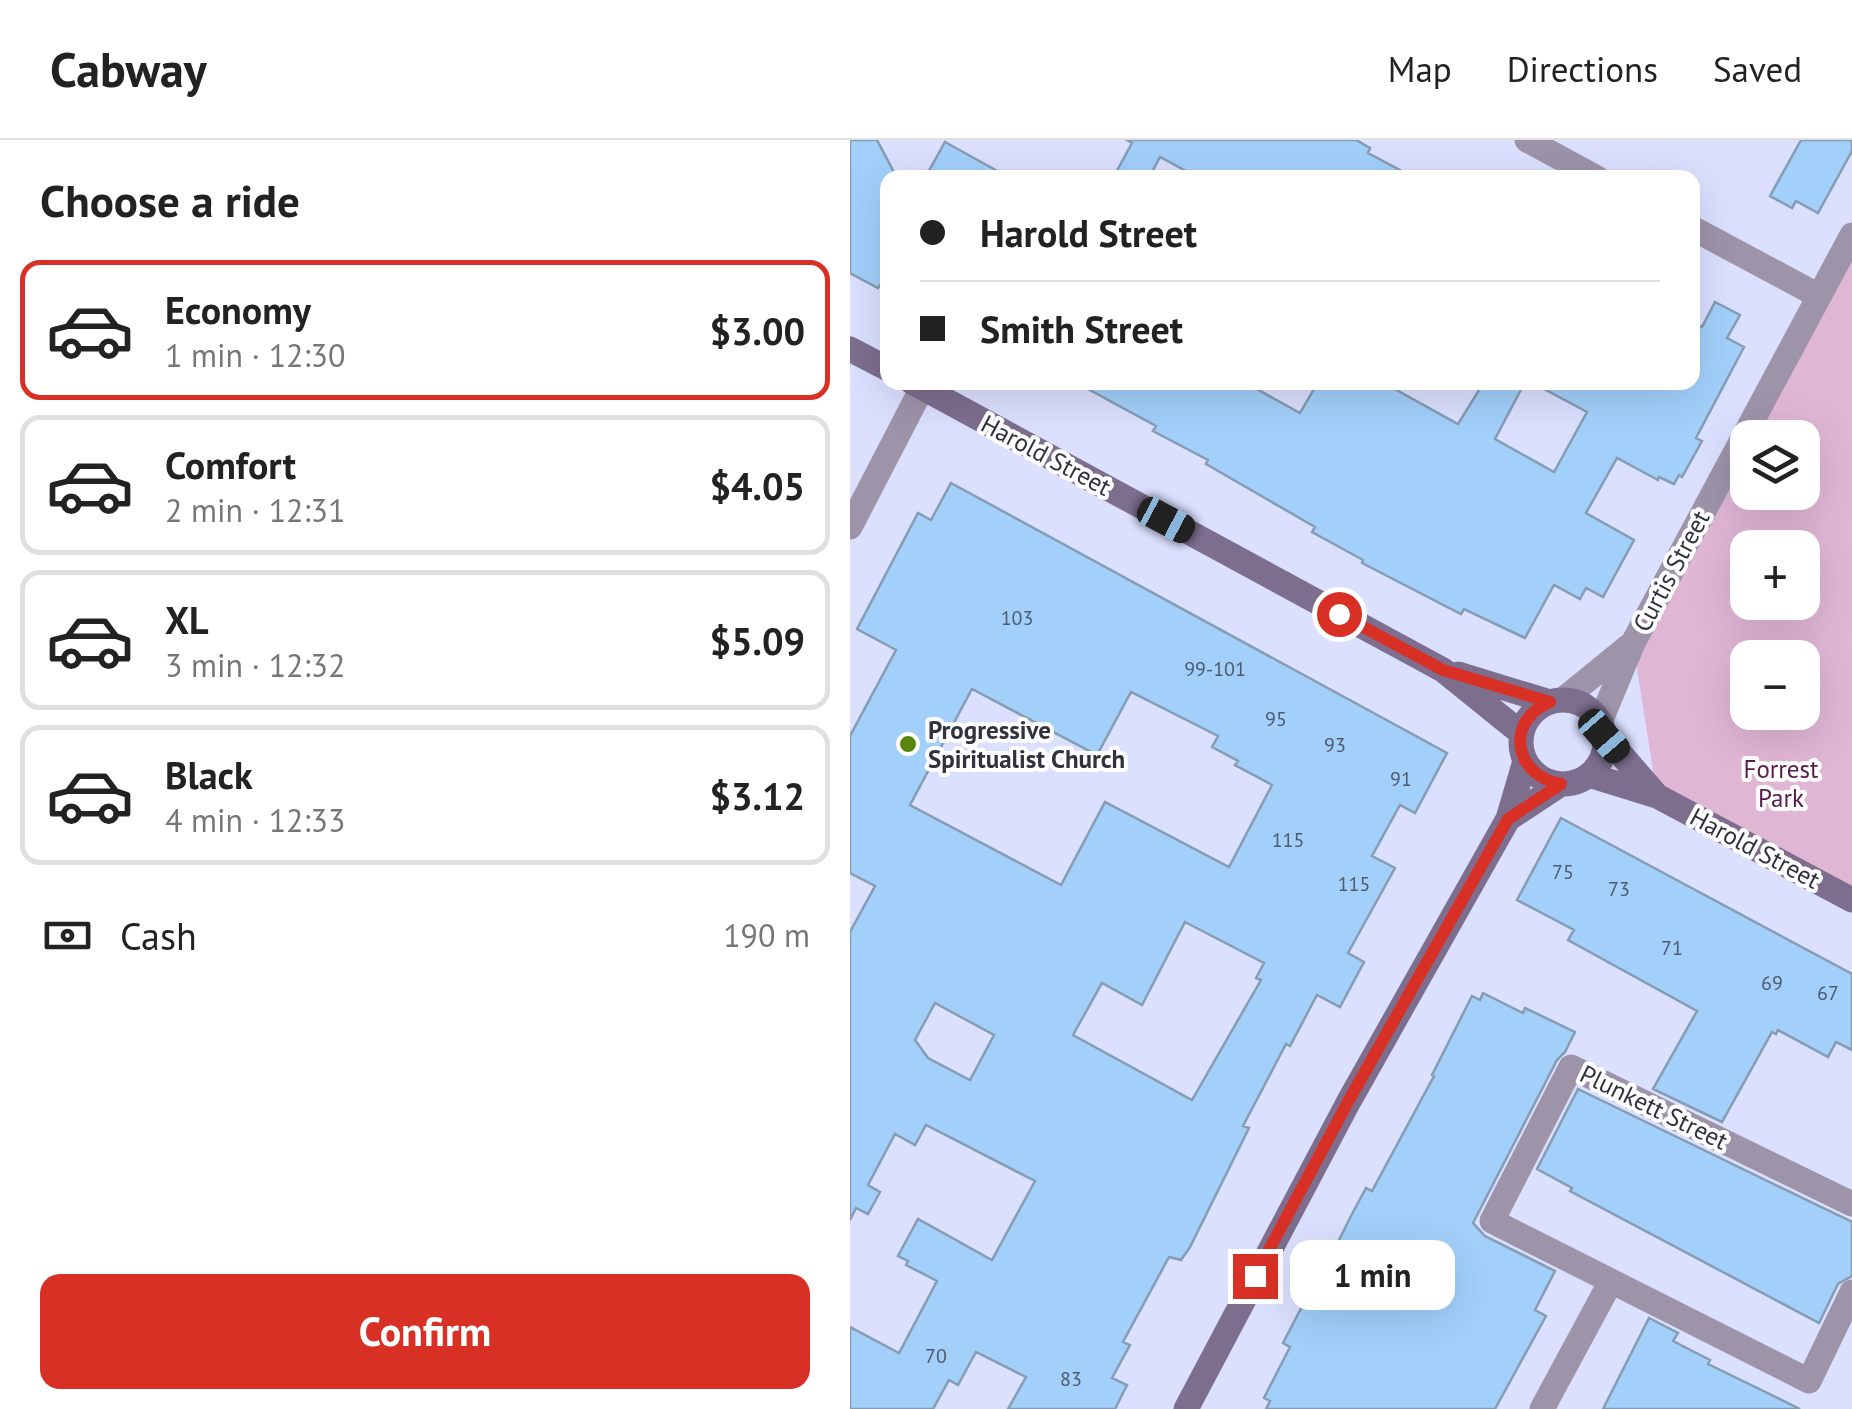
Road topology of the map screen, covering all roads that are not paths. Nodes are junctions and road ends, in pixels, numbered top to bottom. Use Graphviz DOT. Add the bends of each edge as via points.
graph roads {
  1 [pos="1527,140"];
  2 [pos="1583,170"];
  3 [pos="1700,232"];
  4 [pos="1852,235"];
  5 [pos="1819,296"];
  6 [pos="850,349"];
  7 [pos="880,365"];
  8 [pos="915,390"];
  9 [pos="926,390"];
  10 [pos="850,526"];
  11 [pos="1633,643"];
  12 [pos="1443,670"];
  13 [pos="1557,700"];
  14 [pos="1602,729"];
  15 [pos="1521,733"];
  16 [pos="1525,761"];
  17 [pos="1589,775"];
  18 [pos="1561,784"];
  19 [pos="1658,796"];
  20 [pos="1508,819"];
  21 [pos="1852,900"];
  22 [pos="1852,1204"];
  23 [pos="1610,1283"];
  24 [pos="1852,1292"];
  25 [pos="1186,1409"];
  26 [pos="1542,1409"];
  1 -- 2 [label="street"];
  3 -- 5 [label="street"];
  4 -- 5 [label="street, Curtis Street"];
  5 -- 11 [label="street, Curtis Street"];
  6 -- 7 [label="street"];
  8 -- 10 [label="street"];
  9 -- 12 [label="street, Harold Street"];
  11 -- 13 [label="street, Curtis Street"];
  11 -- 14 [label="street, Curtis Street"];
  12 -- 13 [label="street, Harold Street"];
  12 -- 15 [label="street, Harold Street"];
  13 -- 14 [label="street" via="1585,706"];
  13 -- 15 [label="street" via="1531,713"];
  14 -- 17 [label="street" via="1602,757"];
  14 -- 19 [label="street, Harold Street"];
  15 -- 16 [label="street"];
  16 -- 18 [label="street" via="1540,778"];
  16 -- 20 [label="street"];
  17 -- 18 [label="street"];
  17 -- 19 [label="street, Harold Street"];
  18 -- 20 [label="street"];
  19 -- 21 [label="street, Harold Street"];
  20 -- 25 [label="street"];
  22 -- 23 [label="street, Plunkett Street" via="1571,1066 1492,1220"];
  23 -- 24 [label="street, Plunkett Street" via="1809,1381"];
  23 -- 26 [label="street"];
}
